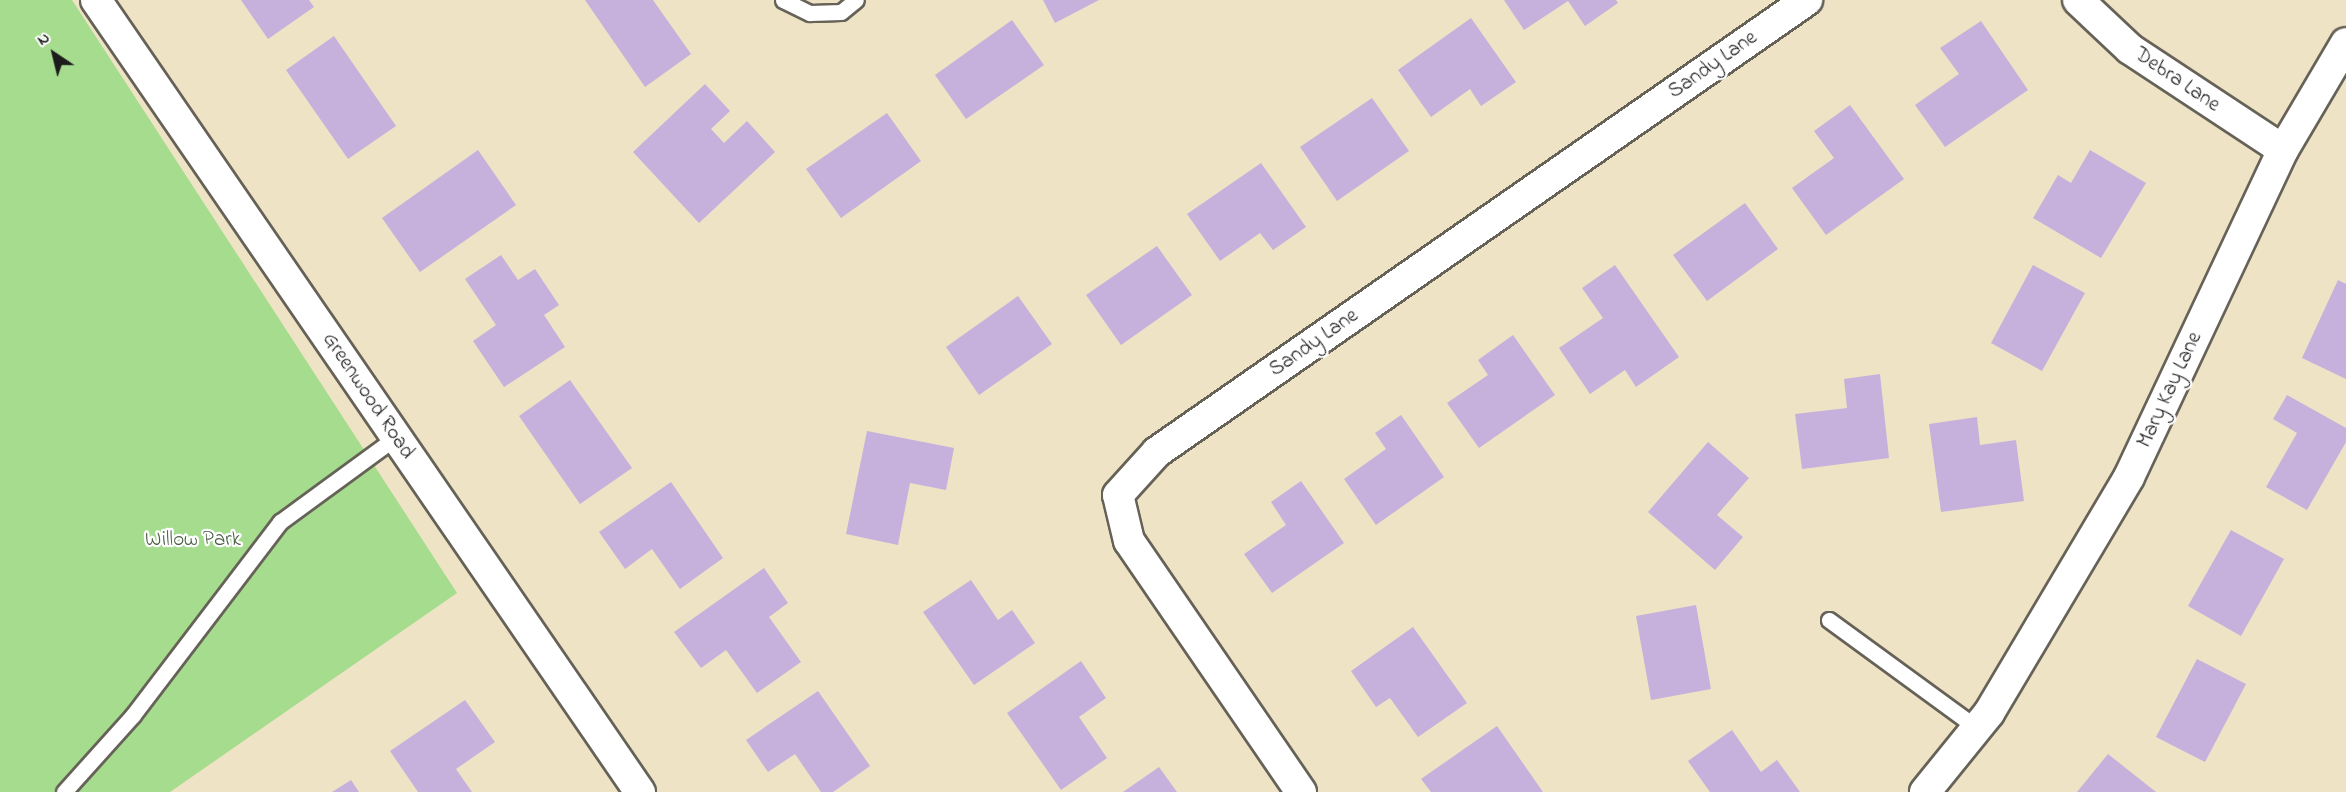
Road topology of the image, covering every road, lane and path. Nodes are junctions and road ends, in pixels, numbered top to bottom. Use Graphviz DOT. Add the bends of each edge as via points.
graph roads {
  1 [pos="96,0"];
  2 [pos="783,0"];
  3 [pos="856,0"];
  4 [pos="1807,0"];
  5 [pos="2078,0"];
  6 [pos="2346,43"];
  7 [pos="2283,150"];
  8 [pos="396,438"];
  9 [pos="1830,620"];
  10 [pos="1977,728"];
  11 [pos="64,792"];
  12 [pos="640,792"];
  13 [pos="1301,792"];
  14 [pos="1925,792"];
  1 -- 8 [label="street, Greenwood Road"];
  2 -- 3 [label="lane" via="810,14 841,12"];
  4 -- 13 [label="street, Sandy Lane" via="1157,452 1118,495 1129,541"];
  5 -- 7 [label="street, Debra Lane" via="2130,49"];
  6 -- 7 [label="street, Mary Kay Lane"];
  7 -- 10 [label="street, Mary Kay Lane" via="2129,477"];
  8 -- 11 [label="lane" via="280,522 133,715"];
  8 -- 12 [label="street, Greenwood Road"];
  9 -- 10 [label="lane"];
  10 -- 14 [label="street, Mary Kay Lane"];
}
